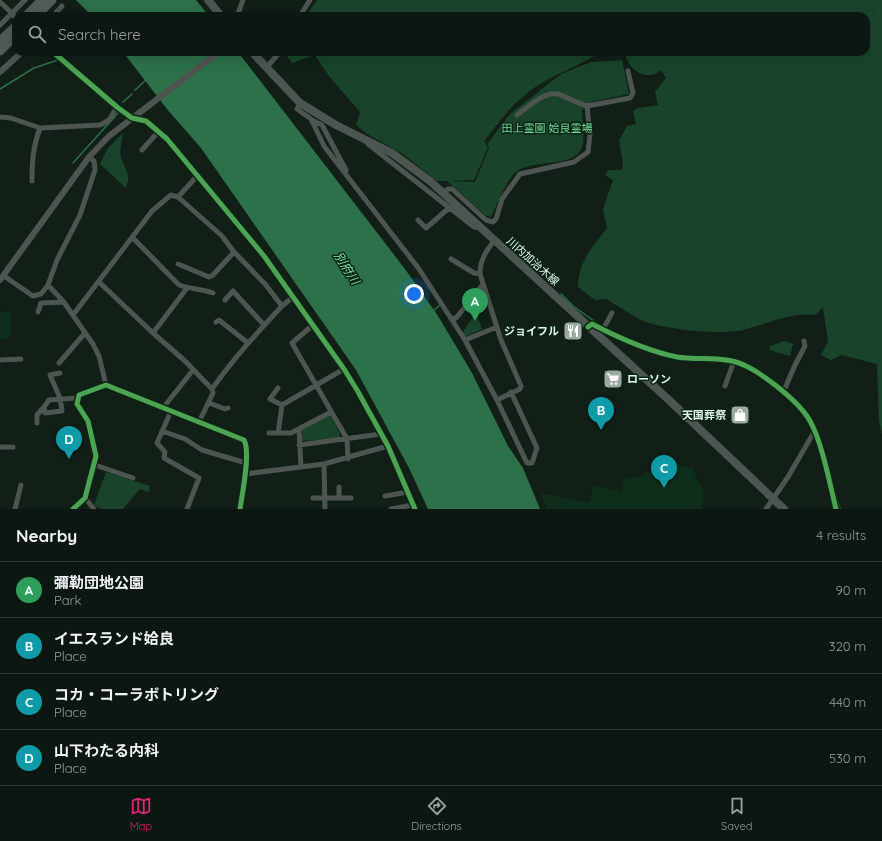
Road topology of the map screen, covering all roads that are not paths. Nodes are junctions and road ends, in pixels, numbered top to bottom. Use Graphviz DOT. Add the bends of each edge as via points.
graph roads {
  1 [pos="25,0"];
  2 [pos="208,0"];
  3 [pos="243,0"];
  4 [pos="310,0"];
  5 [pos="0,2"];
  6 [pos="45,2"];
  7 [pos="62,6"];
  8 [pos="14,12"];
  9 [pos="31,12"];
  10 [pos="39,12"];
  11 [pos="56,12"];
  12 [pos="218,12"];
  13 [pos="238,12"];
  14 [pos="302,12"];
  15 [pos="12,14"];
  16 [pos="0,25"];
  17 [pos="12,30"];
  18 [pos="12,39"];
  19 [pos="0,41"];
  20 [pos="0,51"];
  21 [pos="18,56"];
  22 [pos="58,56"];
  23 [pos="214,56"];
  24 [pos="256,56"];
  25 [pos="276,56"];
  26 [pos="266,68"];
  27 [pos="628,71"];
  28 [pos="0,72"];
  29 [pos="300,103"];
  30 [pos="587,106"];
  31 [pos="117,107"];
  32 [pos="517,115"];
  33 [pos="0,117"];
  34 [pos="132,118"];
  35 [pos="311,119"];
  36 [pos="40,128"];
  37 [pos="158,131"];
  38 [pos="367,140"];
  39 [pos="142,150"];
  40 [pos="89,157"];
  41 [pos="198,175"];
  42 [pos="32,181"];
  43 [pos="357,185"];
  44 [pos="443,193"];
  45 [pos="178,197"];
  46 [pos="449,208"];
  47 [pos="418,220"];
  48 [pos="482,228"];
  49 [pos="133,238"];
  50 [pos="494,241"];
  51 [pos="234,252"];
  52 [pos="451,259"];
  53 [pos="178,264"];
  54 [pos="480,274"];
  55 [pos="2,278"];
  56 [pos="99,282"];
  57 [pos="483,284"];
  58 [pos="48,285"];
  59 [pos="187,288"];
  60 [pos="213,293"];
  61 [pos="293,297"];
  62 [pos="225,300"];
  63 [pos="64,302"];
  64 [pos="282,306"];
  65 [pos="38,312"];
  66 [pos="612,313"];
  67 [pos="73,315"];
  68 [pos="452,320"];
  69 [pos="216,322"];
  70 [pos="313,324"];
  71 [pos="264,325"];
  72 [pos="497,327"];
  73 [pos="588,327"];
  74 [pos="604,328"];
  75 [pos="85,333"];
  76 [pos="152,333"];
  77 [pos="465,340"];
  78 [pos="804,341"];
  79 [pos="248,343"];
  80 [pos="21,359"];
  81 [pos="0,360"];
  82 [pos="734,361"];
  83 [pos="59,363"];
  84 [pos="344,369"];
  85 [pos="194,370"];
  86 [pos="60,373"];
  87 [pos="106,385"];
  88 [pos="316,385"];
  89 [pos="725,386"];
  90 [pos="278,388"];
  91 [pos="212,389"];
  92 [pos="784,391"];
  93 [pos="511,392"];
  94 [pos="60,398"];
  95 [pos="78,398"];
  96 [pos="497,400"];
  97 [pos="209,403"];
  98 [pos="282,405"];
  99 [pos="44,406"];
  100 [pos="163,408"];
  101 [pos="228,408"];
  102 [pos="170,411"];
  103 [pos="331,412"];
  104 [pos="199,422"];
  105 [pos="37,423"];
  106 [pos="299,429"];
  107 [pos="162,431"];
  108 [pos="814,432"];
  109 [pos="269,433"];
  110 [pos="278,434"];
  111 [pos="381,434"];
  112 [pos="347,439"];
  113 [pos="300,445"];
  114 [pos="388,446"];
  115 [pos="0,447"];
  116 [pos="13,447"];
  117 [pos="348,459"];
  118 [pos="246,463"];
  119 [pos="324,464"];
  120 [pos="95,465"];
  121 [pos="301,467"];
  122 [pos="245,474"];
  123 [pos="133,478"];
  124 [pos="21,485"];
  125 [pos="339,487"];
  126 [pos="408,492"];
  127 [pos="385,496"];
  128 [pos="85,498"];
  129 [pos="313,498"];
  130 [pos="325,498"];
  131 [pos="339,498"];
  132 [pos="351,498"];
  133 [pos="772,498"];
  134 [pos="414,507"];
  135 [pos="15,509"];
  136 [pos="73,509"];
  137 [pos="94,509"];
  138 [pos="187,509"];
  139 [pos="240,509"];
  140 [pos="325,509"];
  141 [pos="391,509"];
  142 [pos="766,509"];
  143 [pos="784,509"];
  144 [pos="836,509"];
  1 -- 8 [label="street"];
  2 -- 12 [label="main road"];
  3 -- 13 [label="street"];
  4 -- 14 [label="street"];
  5 -- 15 [label="street"];
  6 -- 9 [label="highway"];
  6 -- 10 [label="highway"];
  7 -- 11 [label="street"];
  15 -- 16 [label="street"];
  17 -- 19 [label="highway"];
  18 -- 20 [label="highway"];
  21 -- 28 [label="street"];
  22 -- 31 [label="street"];
  23 -- 34 [label="street"];
  24 -- 26 [label="main road, 川内加治木線"];
  25 -- 26 [label="street"];
  26 -- 29 [label="main road, 川内加治木線"];
  27 -- 30 [label="street" via="633,93 630,98"];
  29 -- 35 [label="street" via="297,109"];
  29 -- 38 [label="main road, 川内加治木線"];
  30 -- 32 [label="street" via="560,94 552,94 539,98"];
  30 -- 44 [label="street" via="590,135 588,152 574,162 520,174 502,199 493,222 486,220 452,189"];
  31 -- 34 [label="street"];
  31 -- 36 [label="street" via="109,120 100,125"];
  33 -- 36 [label="street"];
  34 -- 37 [label="street" via="146,121"];
  34 -- 40 [label="street" via="109,136"];
  35 -- 43 [label="street" via="322,125"];
  35 -- 68 [label="street" via="324,146 419,269"];
  36 -- 42 [label="street" via="32,155"];
  37 -- 39 [label="street"];
  37 -- 41 [label="street"];
  38 -- 44 [label="main road, 川内加治木線" via="407,162"];
  38 -- 46 [label="street" via="370,146"];
  40 -- 55 [label="street"];
  40 -- 58 [label="street" via="94,161 95,170 80,215 57,260"];
  41 -- 45 [label="street"];
  41 -- 61 [label="street" via="264,256"];
  44 -- 48 [label="main road, 川内加治木線"];
  45 -- 49 [label="street" via="171,195 152,211"];
  45 -- 51 [label="street" via="222,236"];
  46 -- 47 [label="street" via="426,228"];
  46 -- 48 [label="street" via="474,227"];
  48 -- 50 [label="main road, 川内加治木線"];
  49 -- 56 [label="street"];
  49 -- 59 [label="street" via="175,282"];
  50 -- 54 [label="street" via="482,260"];
  50 -- 73 [label="main road, 川内加治木線"];
  51 -- 53 [label="street" via="208,277"];
  51 -- 64 [label="street"];
  52 -- 54 [label="street"];
  54 -- 57 [label="street"];
  55 -- 58 [label="street" via="32,296 41,294"];
  56 -- 67 [label="street"];
  56 -- 76 [label="street"];
  57 -- 68 [label="street"];
  57 -- 72 [label="street"];
  58 -- 63 [label="street"];
  59 -- 60 [label="street"];
  59 -- 76 [label="street"];
  61 -- 64 [label="street"];
  61 -- 70 [label="street"];
  62 -- 71 [label="street" via="233,291"];
  63 -- 65 [label="street" via="41,303"];
  63 -- 67 [label="street"];
  64 -- 71 [label="street"];
  66 -- 74 [label="street"];
  67 -- 75 [label="street"];
  68 -- 77 [label="street"];
  69 -- 79 [label="street" via="219,320"];
  70 -- 84 [label="street"];
  70 -- 88 [label="street" via="292,343"];
  71 -- 79 [label="street"];
  72 -- 77 [label="street"];
  72 -- 93 [label="street" via="521,386 520,389"];
  73 -- 74 [label="street" via="592,324"];
  73 -- 133 [label="main road, 川内加治木線"];
  74 -- 82 [label="street" via="634,344 665,354 689,359"];
  75 -- 83 [label="street"];
  75 -- 87 [label="street" via="99,356"];
  76 -- 85 [label="street"];
  77 -- 96 [label="street"];
  78 -- 92 [label="street" via="806,346"];
  79 -- 91 [label="street"];
  80 -- 81 [label="street"];
  82 -- 89 [label="street"];
  82 -- 92 [label="street" via="755,370"];
  84 -- 88 [label="street"];
  84 -- 111 [label="street"];
  85 -- 91 [label="street"];
  85 -- 100 [label="street"];
  86 -- 94 [label="street" via="50,375"];
  87 -- 95 [label="street" via="79,395"];
  87 -- 100 [label="street"];
  88 -- 98 [label="street"];
  88 -- 103 [label="street"];
  90 -- 98 [label="street" via="270,399"];
  91 -- 97 [label="street" via="213,394"];
  92 -- 108 [label="street" via="810,421"];
  93 -- 96 [label="street"];
  93 -- 96 [label="street" via="537,448 532,462 527,463"];
  94 -- 95 [label="street"];
  94 -- 99 [label="street" via="49,400"];
  94 -- 99 [label="street" via="62,411 45,413"];
  95 -- 120 [label="street" via="77,404 93,435"];
  97 -- 101 [label="street"];
  97 -- 104 [label="street"];
  98 -- 110 [label="street"];
  99 -- 105 [label="street" via="37,415"];
  100 -- 102 [label="street"];
  102 -- 104 [label="street"];
  102 -- 107 [label="street"];
  103 -- 106 [label="street"];
  103 -- 112 [label="street"];
  104 -- 118 [label="street" via="244,440"];
  106 -- 110 [label="street" via="287,434"];
  106 -- 113 [label="street"];
  107 -- 118 [label="street" via="186,439 202,450"];
  107 -- 138 [label="street" via="157,443 165,452 164,458 199,478"];
  108 -- 133 [label="street" via="788,477"];
  108 -- 144 [label="street"];
  109 -- 110 [label="street"];
  111 -- 112 [label="street"];
  111 -- 114 [label="street"];
  112 -- 113 [label="street"];
  112 -- 117 [label="street"];
  113 -- 121 [label="street"];
  114 -- 117 [label="street"];
  114 -- 126 [label="street"];
  115 -- 116 [label="street"];
  117 -- 119 [label="street"];
  118 -- 122 [label="street"];
  119 -- 121 [label="street"];
  119 -- 130 [label="street"];
  120 -- 123 [label="street"];
  120 -- 128 [label="street"];
  121 -- 122 [label="street"];
  122 -- 139 [label="street"];
  124 -- 135 [label="street"];
  125 -- 131 [label="street"];
  126 -- 127 [label="street"];
  126 -- 134 [label="street"];
  128 -- 136 [label="street"];
  128 -- 137 [label="street"];
  129 -- 130 [label="street"];
  130 -- 131 [label="street"];
  130 -- 140 [label="street"];
  131 -- 132 [label="street"];
  133 -- 142 [label="street"];
  133 -- 143 [label="main road, 川内加治木線"];
  134 -- 141 [label="street"];
}
